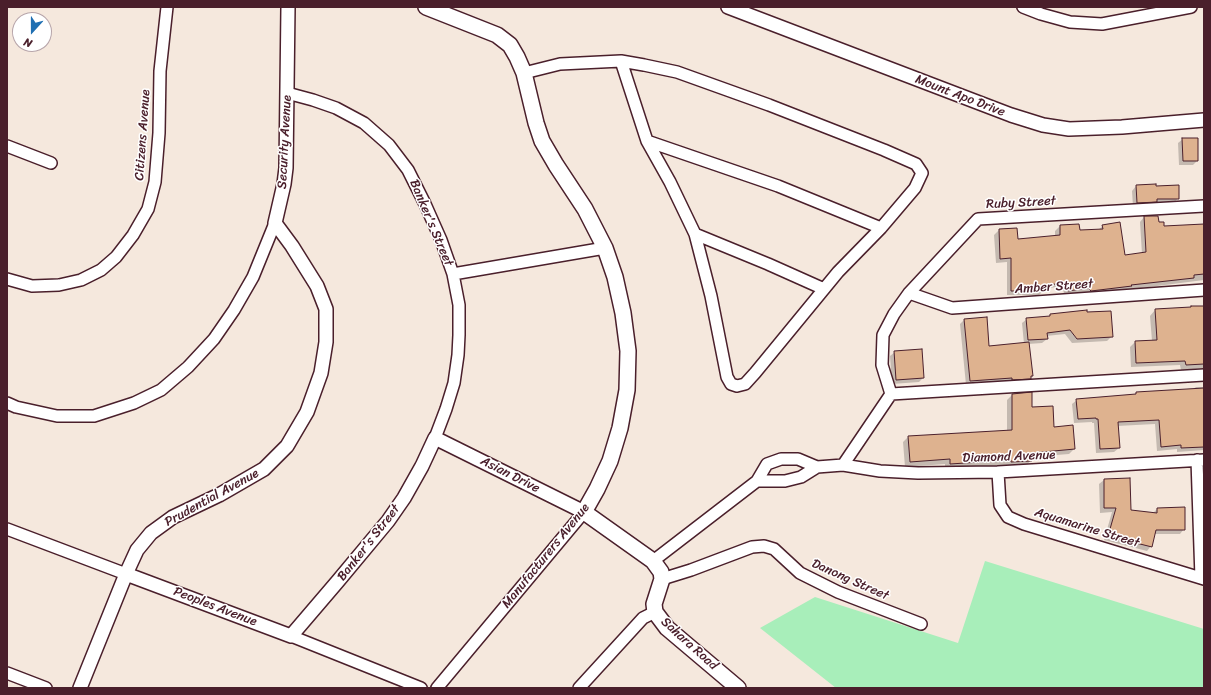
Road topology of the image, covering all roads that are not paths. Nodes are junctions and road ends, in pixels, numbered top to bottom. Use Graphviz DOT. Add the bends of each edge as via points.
graph roads {
  1 [pos="167,7"];
  2 [pos="288,7"];
  3 [pos="426,7"];
  4 [pos="728,7"];
  5 [pos="1023,7"];
  6 [pos="1191,7"];
  7 [pos="621,61"];
  8 [pos="524,73"];
  9 [pos="287,93"];
  10 [pos="1204,120"];
  11 [pos="647,141"];
  12 [pos="7,146"];
  13 [pos="51,163"];
  14 [pos="1204,206"];
  15 [pos="275,223"];
  16 [pos="881,228"];
  17 [pos="695,234"];
  18 [pos="605,248"];
  19 [pos="453,274"];
  20 [pos="7,279"];
  21 [pos="824,289"];
  22 [pos="1204,290"];
  23 [pos="910,293"];
  24 [pos="1204,375"];
  25 [pos="890,394"];
  26 [pos="7,403"];
  27 [pos="436,438"];
  28 [pos="1201,460"];
  29 [pos="843,464"];
  30 [pos="816,467"];
  31 [pos="998,472"];
  32 [pos="757,481"];
  33 [pos="584,512"];
  34 [pos="7,528"];
  35 [pos="653,561"];
  36 [pos="126,574"];
  37 [pos="662,579"];
  38 [pos="1202,579"];
  39 [pos="655,612"];
  40 [pos="920,624"];
  41 [pos="291,636"];
  42 [pos="7,673"];
  43 [pos="581,687"];
  44 [pos="46,688"];
  45 [pos="80,688"];
  46 [pos="421,688"];
  47 [pos="437,688"];
  48 [pos="738,688"];
  1 -- 20 [label="street, Citizens Avenue" via="160,71 155,182 148,208 133,235 116,257 101,270 81,280 59,285 32,286"];
  2 -- 9 [label="street, Security Avenue"];
  3 -- 8 [label="main road, Manufacturers Avenue" via="497,35 510,46"];
  4 -- 10 [label="street, Mount Apo Drive" via="1043,125 1069,129"];
  5 -- 6 [label="street" via="1070,22 1102,24"];
  7 -- 8 [label="street" via="560,64"];
  7 -- 11 [label="street"];
  7 -- 16 [label="street" via="677,72 916,164 922,173 915,188"];
  8 -- 18 [label="main road, Manufacturers Avenue" via="542,141 585,209"];
  9 -- 15 [label="street, Security Avenue" via="284,184"];
  9 -- 19 [label="street, Banker's Street" via="336,108 364,123 390,146 408,170 422,197"];
  11 -- 16 [label="street" via="778,186"];
  11 -- 17 [label="street"];
  12 -- 13 [label="street"];
  14 -- 23 [label="street, Ruby Street" via="978,220"];
  15 -- 26 [label="street, Security Avenue" via="253,277 234,310 214,339 188,367 161,390 134,403 94,416 57,416"];
  15 -- 36 [label="street, Prudential Avenue" via="317,286 326,309 326,342 321,374 307,412 286,446 264,469 219,495 173,517 150,533 137,550"];
  16 -- 21 [label="street"];
  17 -- 21 [label="street"];
  17 -- 21 [label="street" via="711,296 727,377 731,384 745,384"];
  18 -- 19 [label="street"];
  18 -- 33 [label="main road, Manufacturers Avenue" via="623,313 628,351 627,390 620,428 610,460"];
  19 -- 27 [label="street, Banker's Street" via="459,305 458,355 454,383"];
  22 -- 23 [label="street, Amber Street" via="952,308"];
  23 -- 25 [label="street, Ruby Street" via="894,314 883,335 882,365"];
  24 -- 25 [label="street"];
  25 -- 29 [label="street"];
  27 -- 33 [label="street, Asian Drive"];
  27 -- 41 [label="street, Banker's Street" via="404,498 388,521"];
  28 -- 31 [label="street, Diamond Avenue"];
  28 -- 38 [label="street"];
  29 -- 30 [label="street, Diamond Avenue"];
  29 -- 31 [label="street, Diamond Avenue" via="880,471 918,473"];
  30 -- 32 [label="street, Diamond Avenue" via="802,477 785,481"];
  30 -- 32 [label="street, Diamond Avenue" via="798,459 781,459 767,464"];
  31 -- 38 [label="street, Aquamarine Street" via="1000,505 1008,517"];
  32 -- 35 [label="street, Diamond Avenue"];
  33 -- 35 [label="main road"];
  33 -- 47 [label="street, Manufacturers Avenue"];
  34 -- 36 [label="street, Peoples Avenue"];
  35 -- 37 [label="main road" via="661,572"];
  36 -- 41 [label="street, Peoples Avenue"];
  36 -- 45 [label="street, Prudential Avenue"];
  37 -- 39 [label="main road, Sahara Road" via="654,604"];
  37 -- 40 [label="street, Danong Street" via="752,547 764,546 774,549 800,573 838,592"];
  39 -- 43 [label="street" via="644,618"];
  39 -- 48 [label="main road, Sahara Road" via="667,628"];
  41 -- 46 [label="street, Peoples Avenue"];
  42 -- 44 [label="street"];
}
